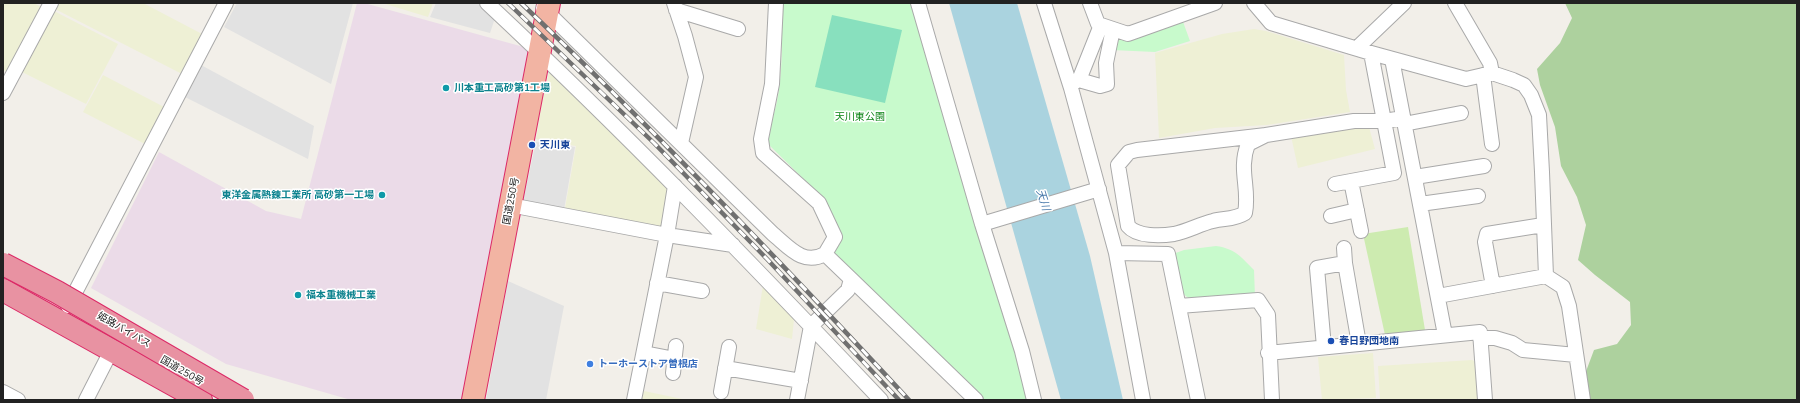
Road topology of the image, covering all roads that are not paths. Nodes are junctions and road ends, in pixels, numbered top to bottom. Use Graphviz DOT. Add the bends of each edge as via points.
graph roads {
  1 [pos="51,3"];
  2 [pos="226,3"];
  3 [pos="487,3"];
  4 [pos="776,3"];
  5 [pos="918,3"];
  6 [pos="1044,3"];
  7 [pos="1090,3"];
  8 [pos="1216,3"];
  9 [pos="1404,3"];
  10 [pos="1455,3"];
  11 [pos="1259,5"];
  12 [pos="545,6"];
  13 [pos="675,7"];
  14 [pos="1107,27"];
  15 [pos="738,29"];
  16 [pos="1357,48"];
  17 [pos="540,52"];
  18 [pos="1371,53"];
  19 [pos="1392,59"];
  20 [pos="1487,74"];
  21 [pos="1074,82"];
  22 [pos="3,94"];
  23 [pos="1461,113"];
  24 [pos="1384,121"];
  25 [pos="1404,121"];
  26 [pos="1266,135"];
  27 [pos="680,143"];
  28 [pos="1492,144"];
  29 [pos="1484,166"];
  30 [pos="1415,177"];
  31 [pos="1351,181"];
  32 [pos="1334,184"];
  33 [pos="675,186"];
  34 [pos="1099,188"];
  35 [pos="1478,196"];
  36 [pos="1420,204"];
  37 [pos="510,205"];
  38 [pos="1357,210"];
  39 [pos="1331,216"];
  40 [pos="982,224"];
  41 [pos="1543,225"];
  42 [pos="1361,231"];
  43 [pos="667,235"];
  44 [pos="733,245"];
  45 [pos="1344,248"];
  46 [pos="1116,253"];
  47 [pos="825,254"];
  48 [pos="1345,263"];
  49 [pos="3,264"];
  50 [pos="3,270"];
  51 [pos="1546,276"];
  52 [pos="851,279"];
  53 [pos="657,283"];
  54 [pos="1493,286"];
  55 [pos="3,290"];
  56 [pos="702,291"];
  57 [pos="3,296"];
  58 [pos="1438,296"];
  59 [pos="68,306"];
  60 [pos="1179,306"];
  61 [pos="811,326"];
  62 [pos="1445,335"];
  63 [pos="1480,338"];
  64 [pos="1359,344"];
  65 [pos="729,347"];
  66 [pos="1324,347"];
  67 [pos="644,353"];
  68 [pos="1268,353"];
  69 [pos="109,355"];
  70 [pos="1576,355"];
  71 [pos="675,359"];
  72 [pos="725,368"];
  73 [pos="801,381"];
  74 [pos="3,392"];
  75 [pos="721,392"];
  76 [pos="18,400"];
  77 [pos="86,400"];
  78 [pos="185,400"];
  79 [pos="201,400"];
  80 [pos="235,400"];
  81 [pos="243,400"];
  82 [pos="473,400"];
  83 [pos="634,400"];
  84 [pos="797,400"];
  85 [pos="881,400"];
  86 [pos="976,400"];
  87 [pos="1034,400"];
  88 [pos="1143,400"];
  89 [pos="1198,400"];
  90 [pos="1272,400"];
  91 [pos="1485,400"];
  92 [pos="1584,400"];
  1 -- 22 [label="street"];
  2 -- 59 [label="street"];
  3 -- 17 [label="street"];
  4 -- 47 [label="street" via="772,84 761,139 763,153 819,203 835,237"];
  5 -- 40 [label="street"];
  6 -- 21 [label="street"];
  7 -- 14 [label="street" via="1098,24"];
  8 -- 14 [label="street" via="1128,34"];
  9 -- 16 [label="street"];
  10 -- 20 [label="street" via="1490,63"];
  11 -- 16 [label="street" via="1272,24"];
  12 -- 17 [label="highway, 国道250号"];
  12 -- 27 [label="street"];
  13 -- 15 [label="street"];
  13 -- 27 [label="street" via="696,78"];
  14 -- 21 [label="street"];
  14 -- 21 [label="street" via="1107,84 1100,86"];
  16 -- 18 [label="street"];
  17 -- 33 [label="street"];
  17 -- 37 [label="highway, 国道250号"];
  18 -- 19 [label="street"];
  18 -- 24 [label="street"];
  19 -- 20 [label="street" via="1466,79"];
  19 -- 25 [label="street"];
  20 -- 28 [label="street"];
  20 -- 41 [label="street" via="1524,85 1539,115"];
  21 -- 34 [label="street"];
  23 -- 25 [label="street"];
  24 -- 25 [label="street"];
  24 -- 26 [label="street" via="1354,121"];
  24 -- 31 [label="street" via="1394,173"];
  25 -- 30 [label="street"];
  26 -- 26 [label="street" via="1248,144 1244,155 1243,174 1247,204 1245,213 1238,218 1214,220 1174,234 1133,232 1128,226 1118,165 1129,152"];
  27 -- 47 [label="street" via="773,234 800,256 817,258"];
  29 -- 30 [label="street" via="1467,174"];
  30 -- 36 [label="street"];
  31 -- 32 [label="street"];
  31 -- 38 [label="street"];
  33 -- 43 [label="street"];
  33 -- 44 [label="street"];
  34 -- 40 [label="street"];
  34 -- 46 [label="street"];
  35 -- 36 [label="street"];
  36 -- 58 [label="street"];
  37 -- 43 [label="street"];
  37 -- 82 [label="highway, 国道250号"];
  38 -- 39 [label="street"];
  38 -- 42 [label="street"];
  40 -- 87 [label="street" via="1022,351"];
  41 -- 51 [label="street"];
  41 -- 54 [label="street" via="1487,234"];
  43 -- 44 [label="street"];
  43 -- 53 [label="street"];
  44 -- 61 [label="street"];
  45 -- 48 [label="street"];
  46 -- 60 [label="street" via="1168,254"];
  46 -- 88 [label="street"];
  47 -- 52 [label="street"];
  48 -- 64 [label="street"];
  48 -- 66 [label="street" via="1317,268"];
  49 -- 81 [label="highway, 姫路バイパス, bridge" via="71,300"];
  50 -- 59 [label="highway, 国道250号"];
  51 -- 54 [label="street"];
  51 -- 70 [label="street" via="1562,287 1569,306"];
  52 -- 61 [label="street" via="848,290"];
  52 -- 86 [label="street"];
  53 -- 56 [label="street"];
  53 -- 67 [label="street"];
  54 -- 58 [label="street"];
  55 -- 79 [label="highway"];
  57 -- 69 [label="highway"];
  58 -- 62 [label="street"];
  59 -- 80 [label="highway, 国道250号"];
  60 -- 68 [label="street" via="1258,300 1268,315"];
  60 -- 89 [label="street"];
  61 -- 73 [label="street"];
  61 -- 85 [label="street"];
  62 -- 63 [label="street" via="1480,332"];
  62 -- 64 [label="street"];
  63 -- 70 [label="street" via="1495,338 1512,343 1523,350"];
  63 -- 91 [label="street"];
  64 -- 66 [label="street"];
  65 -- 72 [label="street"];
  66 -- 68 [label="street"];
  67 -- 71 [label="street"];
  67 -- 83 [label="street"];
  68 -- 90 [label="street"];
  69 -- 77 [label="street"];
  69 -- 78 [label="highway"];
  70 -- 92 [label="street"];
  72 -- 73 [label="street"];
  72 -- 75 [label="street"];
  73 -- 84 [label="street"];
  74 -- 76 [label="street"];
}
